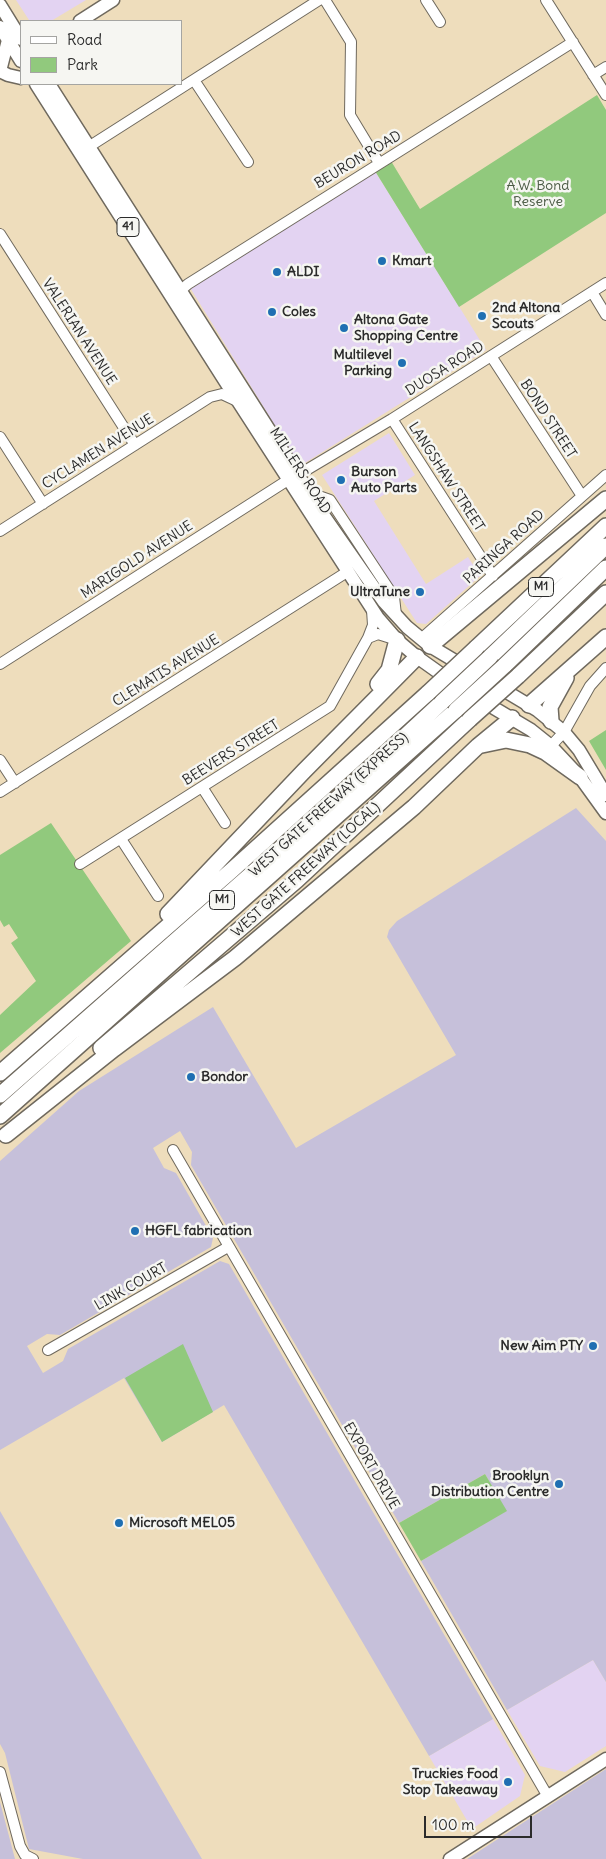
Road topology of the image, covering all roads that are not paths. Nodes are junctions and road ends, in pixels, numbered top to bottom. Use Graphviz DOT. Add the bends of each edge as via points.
graph roads {
  1 [pos="114,0"];
  2 [pos="319,0"];
  3 [pos="325,0"];
  4 [pos="426,0"];
  5 [pos="546,0"];
  6 [pos="0,5"];
  7 [pos="82,20"];
  8 [pos="440,22"];
  9 [pos="0,27"];
  10 [pos="16,35"];
  11 [pos="573,42"];
  12 [pos="20,54"];
  13 [pos="20,60"];
  14 [pos="606,67"];
  15 [pos="0,71"];
  16 [pos="593,75"];
  17 [pos="20,78"];
  18 [pos="194,80"];
  19 [pos="37,85"];
  20 [pos="50,85"];
  21 [pos="606,95"];
  22 [pos="90,146"];
  23 [pos="248,162"];
  24 [pos="379,163"];
  25 [pos="0,234"];
  26 [pos="606,283"];
  27 [pos="181,290"];
  28 [pos="592,292"];
  29 [pos="606,315"];
  30 [pos="184,316"];
  31 [pos="491,356"];
  32 [pos="216,366"];
  33 [pos="210,397"];
  34 [pos="238,402"];
  35 [pos="392,419"];
  36 [pos="0,437"];
  37 [pos="134,445"];
  38 [pos="606,476"];
  39 [pos="293,477"];
  40 [pos="582,496"];
  41 [pos="606,499"];
  42 [pos="43,504"];
  43 [pos="606,526"];
  44 [pos="0,531"];
  45 [pos="606,546"];
  46 [pos="606,568"];
  47 [pos="347,572"];
  48 [pos="493,576"];
  49 [pos="606,593"];
  50 [pos="372,610"];
  51 [pos="606,637"];
  52 [pos="368,638"];
  53 [pos="397,640"];
  54 [pos="425,642"];
  55 [pos="417,657"];
  56 [pos="0,664"];
  57 [pos="573,666"];
  58 [pos="606,668"];
  59 [pos="529,705"];
  60 [pos="449,706"];
  61 [pos="512,718"];
  62 [pos="551,721"];
  63 [pos="564,732"];
  64 [pos="478,746"];
  65 [pos="548,749"];
  66 [pos="0,760"];
  67 [pos="304,771"];
  68 [pos="580,777"];
  69 [pos="15,783"];
  70 [pos="202,787"];
  71 [pos="0,792"];
  72 [pos="606,795"];
  73 [pos="606,813"];
  74 [pos="225,822"];
  75 [pos="121,839"];
  76 [pos="80,864"];
  77 [pos="158,896"];
  78 [pos="109,977"];
  79 [pos="0,1072"];
  80 [pos="0,1095"];
  81 [pos="0,1116"];
  82 [pos="3,1138"];
  83 [pos="173,1150"];
  84 [pos="228,1247"];
  85 [pos="48,1350"];
  86 [pos="606,1758"];
  87 [pos="0,1772"];
  88 [pos="547,1795"];
  89 [pos="29,1857"];
  90 [pos="450,1859"];
  1 -- 7 [label="main road"];
  2 -- 18 [label="street"];
  3 -- 24 [label="street" via="350,42 350,115"];
  4 -- 8 [label="street"];
  5 -- 11 [label="street"];
  6 -- 10 [label="main road"];
  9 -- 10 [label="main road"];
  10 -- 12 [label="main road"];
  10 -- 15 [label="main road"];
  11 -- 16 [label="street"];
  11 -- 24 [label="street, BEURON ROAD"];
  13 -- 15 [label="main road"];
  14 -- 16 [label="street"];
  15 -- 17 [label="main road"];
  16 -- 21 [label="street"];
  18 -- 22 [label="street"];
  18 -- 23 [label="street"];
  19 -- 30 [label="main road, MILLERS ROAD / 41"];
  20 -- 22 [label="main road, MILLERS ROAD / 41"];
  22 -- 27 [label="main road, MILLERS ROAD / 41"];
  24 -- 27 [label="street, BEURON ROAD"];
  25 -- 37 [label="street, VALERIAN AVENUE"];
  26 -- 28 [label="street, DUOSA ROAD"];
  27 -- 30 [label="street"];
  27 -- 39 [label="main road, MILLERS ROAD / 41"];
  28 -- 29 [label="street"];
  28 -- 31 [label="street, DUOSA ROAD"];
  30 -- 32 [label="main road, MILLERS ROAD / 41"];
  31 -- 35 [label="street, DUOSA ROAD"];
  31 -- 40 [label="street, BOND STREET"];
  32 -- 33 [label="street" via="219,383"];
  32 -- 34 [label="main road, MILLERS ROAD / 41"];
  33 -- 34 [label="street" via="222,394"];
  33 -- 37 [label="street, CYCLAMEN AVENUE"];
  34 -- 39 [label="main road, MILLERS ROAD / 41"];
  35 -- 39 [label="street, DUOSA ROAD"];
  35 -- 48 [label="street, LANGSHAW STREET"];
  36 -- 42 [label="street"];
  37 -- 42 [label="street, CYCLAMEN AVENUE"];
  38 -- 40 [label="street, PARINGA ROAD"];
  39 -- 47 [label="main road, MILLERS ROAD / 41"];
  39 -- 54 [label="main road, MILLERS ROAD / 41" via="310,493 396,615"];
  39 -- 56 [label="street, MARIGOLD AVENUE"];
  40 -- 48 [label="street, PARINGA ROAD"];
  41 -- 54 [label="highway"];
  42 -- 44 [label="street, CYCLAMEN AVENUE"];
  43 -- 78 [label="highway, M1, bridge" via="428,694"];
  45 -- 60 [label="highway, WEST GATE FREEWAY (EXPRESS) / M1, bridge" via="490,657"];
  46 -- 60 [label="highway, WEST GATE FREEWAY (EXPRESS) / M1, bridge" via="504,666"];
  47 -- 50 [label="main road, MILLERS ROAD / 41"];
  47 -- 69 [label="street, CLEMATIS AVENUE"];
  48 -- 54 [label="street, PARINGA ROAD"];
  49 -- 82 [label="highway, WEST GATE FREEWAY (LOCAL) / M1, bridge" via="297,880 110,1040"];
  50 -- 52 [label="street, BEEVERS STREET" via="373,626"];
  50 -- 53 [label="main road, MILLERS ROAD / 41"];
  51 -- 57 [label="highway"];
  52 -- 53 [label="street" via="378,634"];
  52 -- 70 [label="street, BEEVERS STREET" via="330,706"];
  53 -- 55 [label="main road, MILLERS ROAD / 41"];
  53 -- 67 [label="highway" via="389,670"];
  54 -- 55 [label="main road"];
  54 -- 59 [label="main road, MILLERS ROAD / 41"];
  55 -- 61 [label="main road, MILLERS ROAD / 41" via="462,689"];
  55 -- 67 [label="highway"];
  57 -- 59 [label="highway"];
  57 -- 62 [label="highway" via="550,707"];
  58 -- 63 [label="street" via="590,686"];
  59 -- 61 [label="main road"];
  59 -- 62 [label="main road, MILLERS ROAD / 41"];
  60 -- 80 [label="highway, WEST GATE FREEWAY (EXPRESS) / M1" via="320,814"];
  60 -- 81 [label="highway, WEST GATE FREEWAY (EXPRESS) / M1"];
  61 -- 64 [label="highway"];
  61 -- 65 [label="main road, MILLERS ROAD / 41"];
  62 -- 63 [label="main road, MILLERS ROAD / 41"];
  63 -- 65 [label="street"];
  63 -- 72 [label="main road, MILLERS ROAD / 41"];
  64 -- 65 [label="highway" via="492,741 511,741"];
  64 -- 82 [label="highway" via="407,813 235,958"];
  65 -- 68 [label="highway"];
  66 -- 69 [label="street"];
  67 -- 78 [label="highway"];
  68 -- 73 [label="main road"];
  69 -- 71 [label="street, CLEMATIS AVENUE"];
  70 -- 74 [label="street"];
  70 -- 75 [label="street, BEEVERS STREET"];
  75 -- 76 [label="street, BEEVERS STREET"];
  75 -- 77 [label="street"];
  78 -- 79 [label="highway, M1"];
  83 -- 84 [label="street, EXPORT DRIVE"];
  84 -- 85 [label="street, LINK COURT"];
  84 -- 88 [label="street, EXPORT DRIVE"];
  86 -- 88 [label="main road"];
  87 -- 89 [label="street" via="20,1846"];
  88 -- 90 [label="main road"];
}
